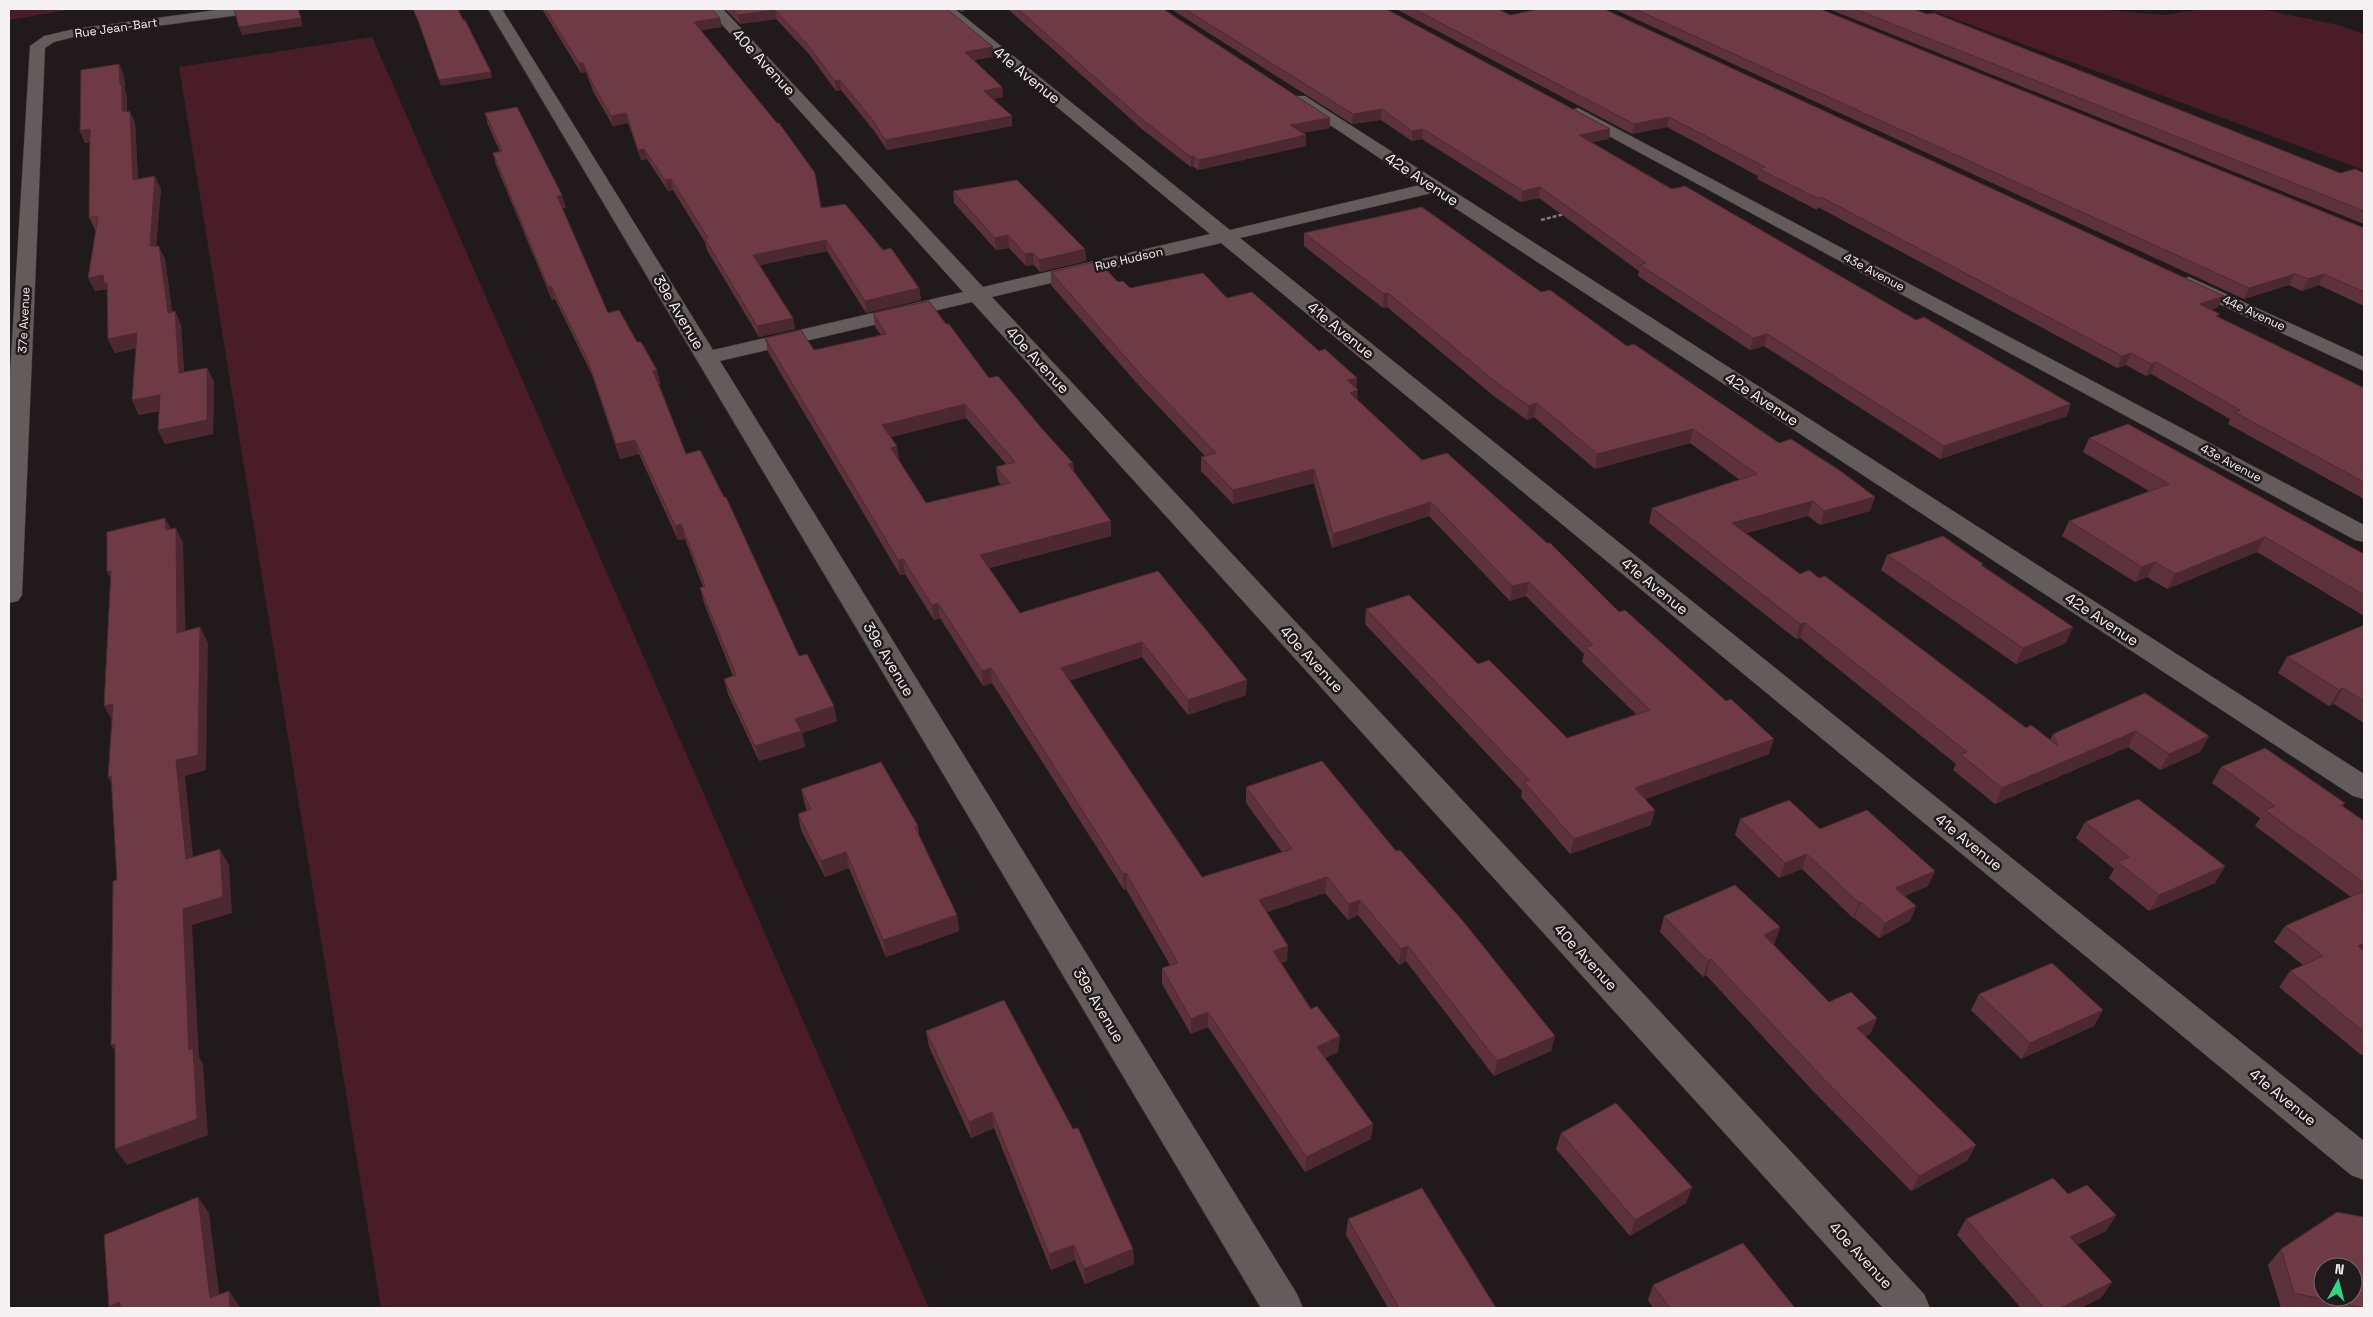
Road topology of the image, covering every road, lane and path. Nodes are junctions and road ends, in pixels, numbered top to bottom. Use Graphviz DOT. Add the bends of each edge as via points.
graph roads {
  1 [pos="255,9"];
  2 [pos="495,9"];
  3 [pos="715,9"];
  4 [pos="946,9"];
  5 [pos="38,46"];
  6 [pos="1285,90"];
  7 [pos="1563,106"];
  8 [pos="1435,187"];
  9 [pos="1568,213"];
  10 [pos="1502,230"];
  11 [pos="1226,237"];
  12 [pos="2175,277"];
  13 [pos="978,295"];
  14 [pos="707,358"];
  15 [pos="2364,365"];
  16 [pos="2364,534"];
  17 [pos="9,595"];
  18 [pos="2364,788"];
  19 [pos="2364,1163"];
  20 [pos="1283,1308"];
  21 [pos="1910,1308"];
  1 -- 5 [label="street, Rue Jean-Bart" via="74,33"];
  2 -- 14 [label="street, 39e Avenue"];
  3 -- 13 [label="street, 40e Avenue"];
  4 -- 11 [label="street, 41e Avenue"];
  5 -- 17 [label="street, 37e Avenue"];
  6 -- 8 [label="street, 42e Avenue"];
  7 -- 16 [label="street, 43e Avenue"];
  8 -- 10 [label="street, 42e Avenue"];
  8 -- 11 [label="street, Rue Hudson"];
  9 -- 10 [label="path"];
  10 -- 18 [label="street, 42e Avenue"];
  11 -- 13 [label="street, Rue Hudson"];
  11 -- 19 [label="street, 41e Avenue"];
  12 -- 15 [label="street, 44e Avenue"];
  13 -- 14 [label="street, Rue Hudson"];
  13 -- 21 [label="street, 40e Avenue"];
  14 -- 20 [label="street, 39e Avenue"];
}
